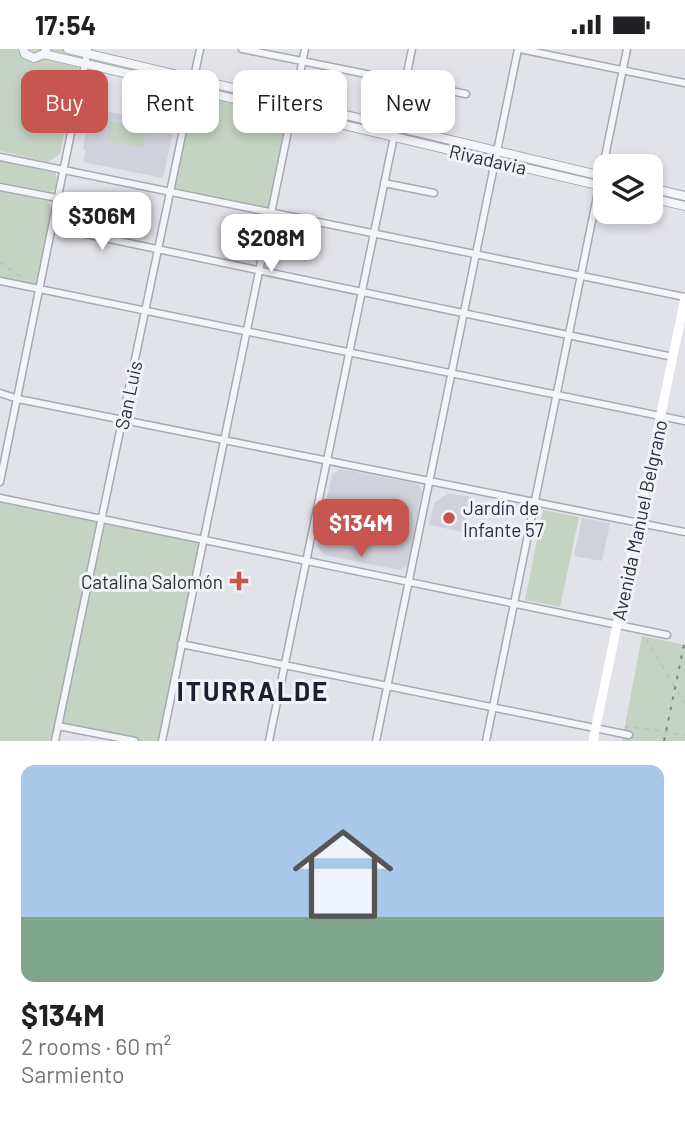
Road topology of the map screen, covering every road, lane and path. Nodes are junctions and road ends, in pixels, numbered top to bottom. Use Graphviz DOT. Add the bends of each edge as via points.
graph roads {
  1 [pos="23,49"];
  2 [pos="68,49"];
  3 [pos="200,49"];
  4 [pos="242,49"];
  5 [pos="305,49"];
  6 [pos="412,49"];
  7 [pos="519,49"];
  8 [pos="627,49"];
  9 [pos="45,51"];
  10 [pos="88,51"];
  11 [pos="302,61"];
  12 [pos="85,64"];
  13 [pos="160,70"];
  14 [pos="196,70"];
  15 [pos="300,70"];
  16 [pos="408,70"];
  17 [pos="622,70"];
  18 [pos="122,73"];
  19 [pos="361,73"];
  20 [pos="685,83"];
  21 [pos="455,92"];
  22 [pos="466,94"];
  23 [pos="347,126"];
  24 [pos="183,133"];
  25 [pos="288,133"];
  26 [pos="395,133"];
  27 [pos="421,133"];
  28 [pos="394,137"];
  29 [pos="497,151"];
  30 [pos="607,154"];
  31 [pos="0,157"];
  32 [pos="495,161"];
  33 [pos="63,170"];
  34 [pos="593,175"];
  35 [pos="384,183"];
  36 [pos="593,185"];
  37 [pos="0,187"];
  38 [pos="170,191"];
  39 [pos="663,191"];
  40 [pos="434,193"];
  41 [pos="685,196"];
  42 [pos="57,198"];
  43 [pos="663,201"];
  44 [pos="685,206"];
  45 [pos="271,211"];
  46 [pos="593,223"];
  47 [pos="52,227"];
  48 [pos="374,233"];
  49 [pos="158,250"];
  50 [pos="476,254"];
  51 [pos="0,263"];
  52 [pos="258,270"];
  53 [pos="580,275"];
  54 [pos="0,281"];
  55 [pos="41,290"];
  56 [pos="362,292"];
  57 [pos="685,298"];
  58 [pos="145,311"];
  59 [pos="684,311"];
  60 [pos="464,314"];
  61 [pos="245,332"];
  62 [pos="568,335"];
  63 [pos="349,353"];
  64 [pos="673,357"];
  65 [pos="452,374"];
  66 [pos="0,393"];
  67 [pos="556,395"];
  68 [pos="18,399"];
  69 [pos="661,416"];
  70 [pos="123,420"];
  71 [pos="685,421"];
  72 [pos="224,440"];
  73 [pos="327,461"];
  74 [pos="430,481"];
  75 [pos="0,482"];
  76 [pos="0,498"];
  77 [pos="535,502"];
  78 [pos="102,519"];
  79 [pos="639,523"];
  80 [pos="685,532"];
  81 [pos="202,540"];
  82 [pos="306,561"];
  83 [pos="409,582"];
  84 [pos="514,604"];
  85 [pos="617,625"];
  86 [pos="641,630"];
  87 [pos="667,635"];
  88 [pos="181,644"];
  89 [pos="285,665"];
  90 [pos="387,685"];
  91 [pos="685,704"];
  92 [pos="493,706"];
  93 [pos="58,726"];
  94 [pos="596,728"];
  95 [pos="618,732"];
  96 [pos="629,734"];
  97 [pos="685,735"];
  98 [pos="55,741"];
  99 [pos="135,741"];
  100 [pos="162,741"];
  101 [pos="269,741"];
  102 [pos="376,741"];
  103 [pos="486,741"];
  104 [pos="593,741"];
  1 -- 9 [label="street, Rivadavia" via="34,58"];
  2 -- 10 [label="street, Rivadavia"];
  3 -- 14 [label="street, San Luis"];
  4 -- 11 [label="street"];
  5 -- 11 [label="street"];
  6 -- 16 [label="street"];
  7 -- 17 [label="street"];
  7 -- 29 [label="street"];
  8 -- 17 [label="street"];
  9 -- 12 [label="street, Rivadavia"];
  10 -- 12 [label="street"];
  10 -- 13 [label="street, Rivadavia"];
  11 -- 15 [label="street"];
  11 -- 19 [label="street"];
  12 -- 18 [label="street, Rivadavia"];
  12 -- 33 [label="street"];
  17 -- 20 [label="street"];
  17 -- 30 [label="street"];
  21 -- 22 [label="street"];
  23 -- 28 [label="street, Rivadavia"];
  24 -- 38 [label="street, San Luis"];
  25 -- 45 [label="street"];
  26 -- 28 [label="street"];
  27 -- 29 [label="street, Rivadavia"];
  28 -- 32 [label="street, Rivadavia"];
  28 -- 35 [label="street"];
  29 -- 32 [label="street"];
  29 -- 34 [label="street, Rivadavia"];
  31 -- 33 [label="street"];
  32 -- 36 [label="street, Rivadavia"];
  32 -- 50 [label="street"];
  33 -- 38 [label="street"];
  33 -- 42 [label="street"];
  35 -- 40 [label="street"];
  35 -- 48 [label="street"];
  37 -- 42 [label="street"];
  38 -- 45 [label="street"];
  38 -- 49 [label="street, San Luis"];
  39 -- 41 [label="street"];
  42 -- 47 [label="street"];
  43 -- 44 [label="street"];
  45 -- 48 [label="street"];
  45 -- 52 [label="street"];
  46 -- 53 [label="street"];
  47 -- 49 [label="street"];
  47 -- 55 [label="street"];
  48 -- 50 [label="street"];
  48 -- 56 [label="street"];
  49 -- 52 [label="street"];
  49 -- 58 [label="street, San Luis"];
  50 -- 53 [label="street"];
  50 -- 60 [label="street"];
  51 -- 55 [label="path"];
  52 -- 56 [label="street"];
  52 -- 61 [label="street"];
  53 -- 57 [label="street"];
  53 -- 62 [label="street"];
  54 -- 55 [label="street"];
  55 -- 58 [label="street"];
  55 -- 68 [label="street"];
  56 -- 60 [label="street"];
  56 -- 63 [label="street"];
  57 -- 59 [label="main road, Avenida Manuel Belgrano"];
  58 -- 61 [label="street"];
  58 -- 70 [label="street, San Luis"];
  59 -- 64 [label="main road, Avenida Manuel Belgrano"];
  60 -- 62 [label="street"];
  60 -- 65 [label="street"];
  61 -- 63 [label="street"];
  61 -- 72 [label="street"];
  62 -- 64 [label="street"];
  62 -- 67 [label="street"];
  63 -- 65 [label="street"];
  63 -- 73 [label="street"];
  64 -- 69 [label="main road, Avenida Manuel Belgrano"];
  65 -- 67 [label="street"];
  65 -- 74 [label="street"];
  66 -- 68 [label="street"];
  67 -- 69 [label="street"];
  67 -- 77 [label="street"];
  68 -- 70 [label="street"];
  68 -- 75 [label="street"];
  69 -- 71 [label="street"];
  69 -- 79 [label="main road, Avenida Manuel Belgrano"];
  70 -- 72 [label="street"];
  70 -- 78 [label="street, San Luis"];
  72 -- 73 [label="street"];
  72 -- 81 [label="street"];
  73 -- 74 [label="street"];
  73 -- 82 [label="street"];
  74 -- 77 [label="street"];
  74 -- 83 [label="street"];
  76 -- 78 [label="street"];
  77 -- 79 [label="street"];
  77 -- 84 [label="street"];
  78 -- 81 [label="street"];
  78 -- 93 [label="street, San Luis"];
  79 -- 80 [label="street"];
  79 -- 85 [label="main road, Avenida Manuel Belgrano"];
  81 -- 82 [label="street"];
  81 -- 88 [label="street"];
  82 -- 83 [label="street"];
  82 -- 89 [label="street"];
  83 -- 84 [label="street"];
  83 -- 90 [label="street"];
  84 -- 85 [label="street"];
  84 -- 92 [label="street"];
  85 -- 86 [label="street"];
  85 -- 94 [label="main road, Avenida Manuel Belgrano"];
  86 -- 87 [label="street"];
  86 -- 91 [label="path"];
  88 -- 89 [label="street"];
  88 -- 100 [label="street"];
  89 -- 90 [label="street"];
  89 -- 101 [label="street"];
  90 -- 92 [label="street"];
  90 -- 102 [label="street"];
  92 -- 94 [label="street"];
  92 -- 103 [label="street"];
  93 -- 98 [label="street, San Luis"];
  93 -- 99 [label="street"];
  94 -- 95 [label="street"];
  94 -- 104 [label="main road, Avenida Manuel Belgrano"];
  95 -- 96 [label="street"];
  95 -- 97 [label="path" via="628,726"];
}
